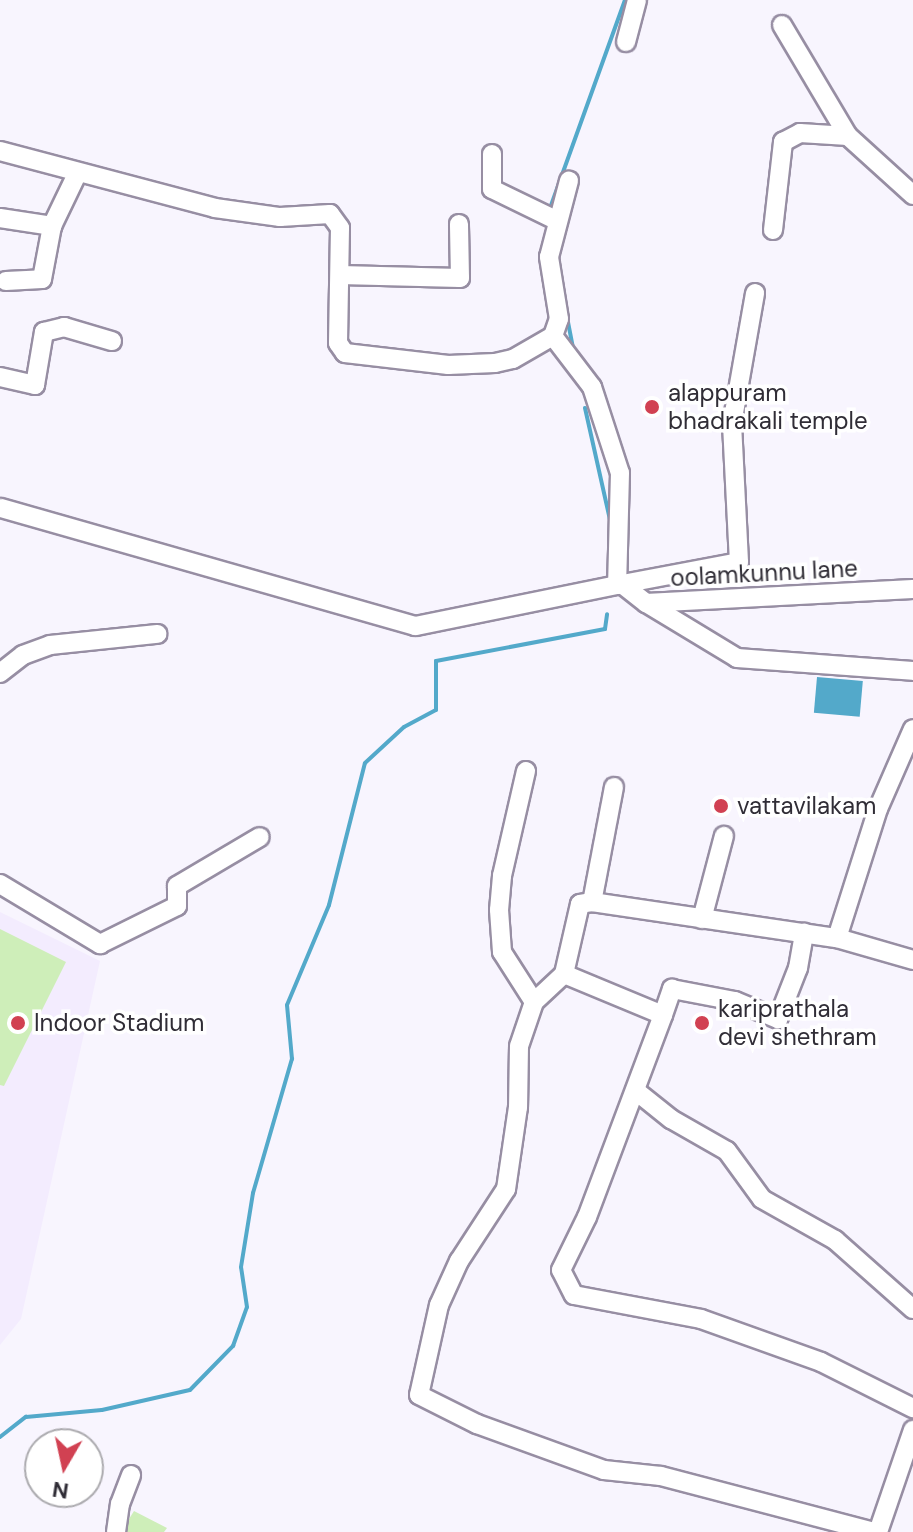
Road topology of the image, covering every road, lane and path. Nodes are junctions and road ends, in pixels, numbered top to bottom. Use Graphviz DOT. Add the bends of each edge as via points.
graph roads {
  1 [pos="637,0"];
  2 [pos="782,25"];
  3 [pos="626,42"];
  4 [pos="848,136"];
  5 [pos="0,151"];
  6 [pos="492,154"];
  7 [pos="77,174"];
  8 [pos="569,181"];
  9 [pos="913,195"];
  10 [pos="0,218"];
  11 [pos="558,221"];
  12 [pos="459,224"];
  13 [pos="52,226"];
  14 [pos="773,230"];
  15 [pos="340,275"];
  16 [pos="6,281"];
  17 [pos="755,293"];
  18 [pos="553,336"];
  19 [pos="112,341"];
  20 [pos="0,377"];
  21 [pos="0,508"];
  22 [pos="620,585"];
  23 [pos="913,589"];
  24 [pos="646,603"];
  25 [pos="157,634"];
  26 [pos="913,671"];
  27 [pos="0,673"];
  28 [pos="913,729"];
  29 [pos="526,771"];
  30 [pos="614,787"];
  31 [pos="724,836"];
  32 [pos="260,837"];
  33 [pos="0,884"];
  34 [pos="592,902"];
  35 [pos="702,919"];
  36 [pos="804,933"];
  37 [pos="837,938"];
  38 [pos="913,960"];
  39 [pos="564,974"];
  40 [pos="534,1002"];
  41 [pos="663,1015"];
  42 [pos="636,1091"];
  43 [pos="913,1309"];
  44 [pos="913,1408"];
  45 [pos="913,1430"];
  46 [pos="131,1475"];
  47 [pos="116,1532"];
  48 [pos="876,1532"];
  1 -- 3 [label="street"];
  2 -- 4 [label="street"];
  4 -- 9 [label="street"];
  4 -- 14 [label="street" via="800,133 783,142"];
  5 -- 7 [label="street"];
  6 -- 11 [label="street" via="492,189"];
  7 -- 13 [label="street"];
  7 -- 15 [label="street" via="215,208 280,217 330,214 340,228"];
  8 -- 11 [label="street"];
  10 -- 13 [label="street"];
  11 -- 18 [label="street" via="549,257 559,319"];
  12 -- 15 [label="street" via="460,278"];
  13 -- 16 [label="street" via="42,279"];
  15 -- 18 [label="street" via="338,343 348,354 448,365 495,363"];
  17 -- 22 [label="street" via="732,424 739,562"];
  18 -- 22 [label="street" via="592,387 620,473"];
  19 -- 20 [label="street" via="64,327 44,332 35,385"];
  21 -- 22 [label="street" via="415,626"];
  22 -- 24 [label="street, oolamkunnu lane"];
  23 -- 24 [label="street, oolamkunnu lane"];
  24 -- 26 [label="street" via="737,658"];
  25 -- 27 [label="street" via="50,645 23,655"];
  28 -- 37 [label="street" via="878,809"];
  29 -- 40 [label="street" via="499,910 502,952"];
  30 -- 34 [label="street"];
  31 -- 35 [label="street"];
  32 -- 33 [label="street" via="177,886 177,906 100,944"];
  34 -- 35 [label="street"];
  34 -- 39 [label="street" via="580,904"];
  35 -- 36 [label="street"];
  36 -- 37 [label="street"];
  36 -- 41 [label="street" via="798,968 778,1019 735,1001 672,989"];
  37 -- 38 [label="street"];
  39 -- 40 [label="street"];
  39 -- 41 [label="street"];
  40 -- 48 [label="street" via="519,1046 518,1107 506,1189 459,1261 439,1305 419,1395 477,1424 604,1470 661,1476"];
  41 -- 42 [label="street"];
  42 -- 43 [label="street" via="671,1119 727,1151 762,1199 835,1240"];
  42 -- 44 [label="street" via="561,1270 574,1295 701,1319 821,1362"];
  45 -- 48 [label="street"];
  46 -- 47 [label="street"];
}
